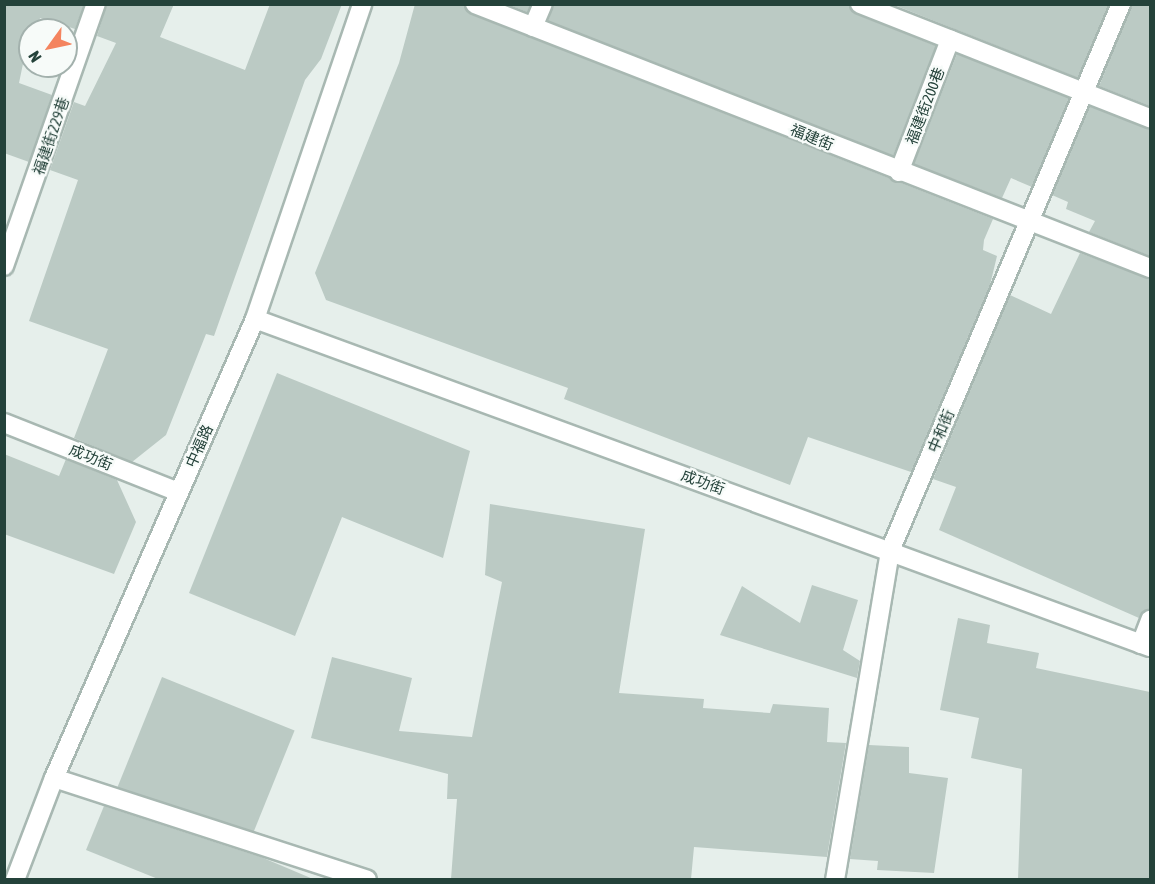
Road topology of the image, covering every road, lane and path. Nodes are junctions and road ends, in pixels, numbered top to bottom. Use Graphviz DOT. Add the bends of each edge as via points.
graph roads {
  1 [pos="96,4"];
  2 [pos="362,4"];
  3 [pos="475,4"];
  4 [pos="543,4"];
  5 [pos="860,4"];
  6 [pos="1121,4"];
  7 [pos="533,27"];
  8 [pos="950,40"];
  9 [pos="1084,92"];
  10 [pos="1150,118"];
  11 [pos="899,172"];
  12 [pos="1030,224"];
  13 [pos="4,266"];
  14 [pos="1150,268"];
  15 [pos="255,319"];
  16 [pos="4,423"];
  17 [pos="178,492"];
  18 [pos="890,551"];
  19 [pos="1150,620"];
  20 [pos="1146,645"];
  21 [pos="54,778"];
  22 [pos="15,879"];
  23 [pos="367,879"];
  24 [pos="835,879"];
  1 -- 13 [label="street, 福建街229巷"];
  2 -- 15 [label="street, 中福路"];
  3 -- 7 [label="street, 福建街"];
  4 -- 7 [label="street"];
  5 -- 8 [label="street"];
  6 -- 9 [label="street, 中和街"];
  7 -- 11 [label="street, 福建街"];
  8 -- 9 [label="street"];
  8 -- 11 [label="street, 福建街200巷"];
  9 -- 10 [label="street"];
  9 -- 12 [label="street, 中和街"];
  11 -- 12 [label="street, 福建街"];
  12 -- 14 [label="street, 福建街"];
  12 -- 18 [label="street, 中和街"];
  15 -- 17 [label="street, 中福路"];
  15 -- 18 [label="street, 成功街"];
  16 -- 17 [label="street, 成功街"];
  17 -- 21 [label="street, 中福路"];
  18 -- 20 [label="street, 成功街"];
  18 -- 24 [label="street, 中和街"];
  19 -- 20 [label="street"];
  21 -- 22 [label="street, 中福路"];
  21 -- 23 [label="street"];
}
